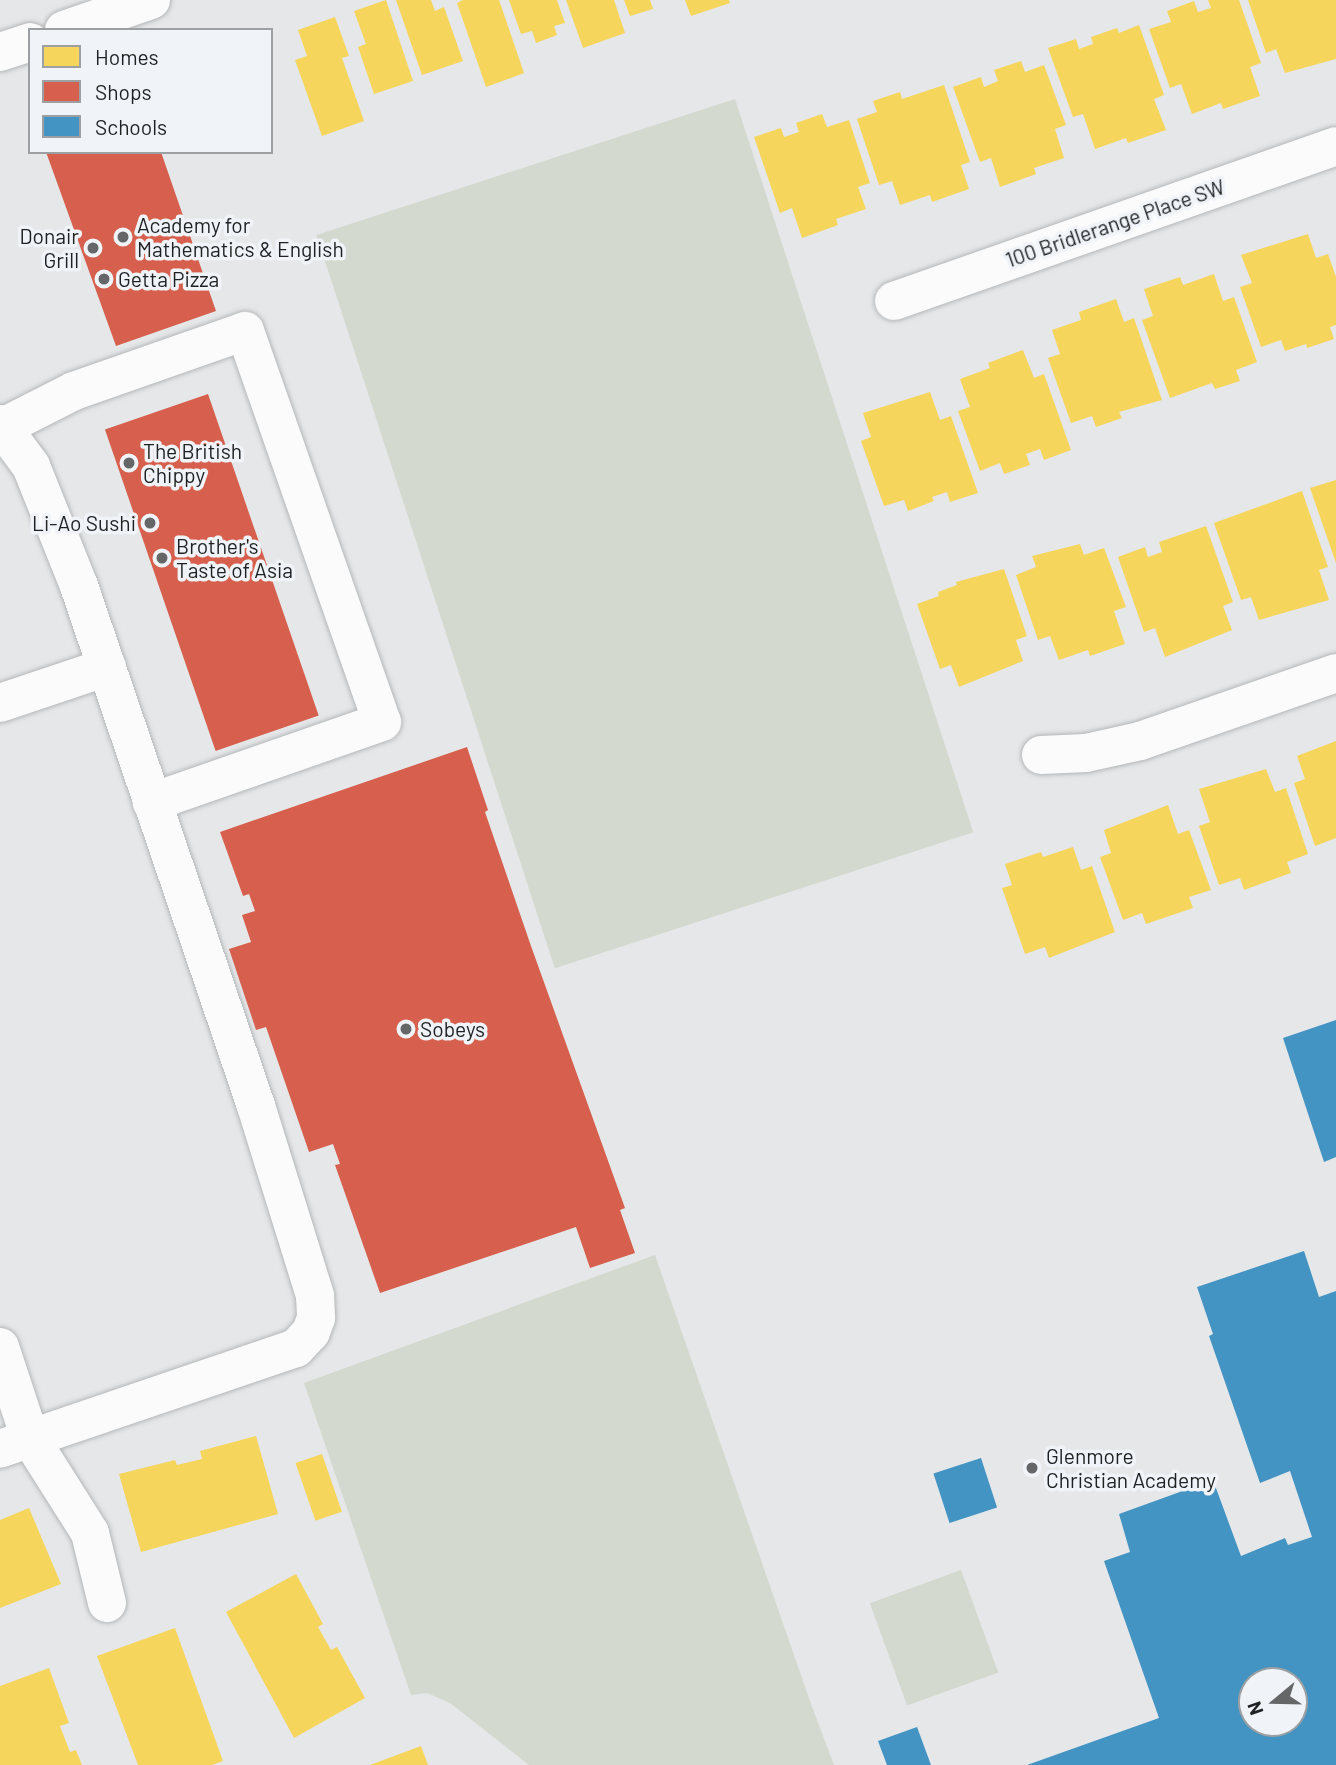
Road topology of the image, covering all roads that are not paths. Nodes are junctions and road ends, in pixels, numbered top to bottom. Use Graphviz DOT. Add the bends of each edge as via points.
graph roads {
  1 [pos="151,0"];
  2 [pos="70,28"];
  3 [pos="28,43"];
  4 [pos="0,52"];
  5 [pos="1336,146"];
  6 [pos="894,301"];
  7 [pos="1,426"];
  8 [pos="107,667"];
  9 [pos="1336,673"];
  10 [pos="0,704"];
  11 [pos="1041,755"];
  12 [pos="152,802"];
  13 [pos="2,1364"];
  14 [pos="15,1444"];
  15 [pos="107,1602"];
  1 -- 2 [label="street"];
  3 -- 4 [label="street"];
  5 -- 6 [label="street, 100 Bridlerange Place SW"];
  7 -- 8 [label="street" via="31,466"];
  7 -- 12 [label="street" via="74,391 245,331 382,722"];
  8 -- 10 [label="street"];
  8 -- 12 [label="street"];
  9 -- 11 [label="street" via="1140,741 1086,753"];
  12 -- 14 [label="street" via="256,1106 315,1296 316,1318 311,1332 296,1348"];
  13 -- 14 [label="street"];
  14 -- 15 [label="street" via="90,1533"];
}
